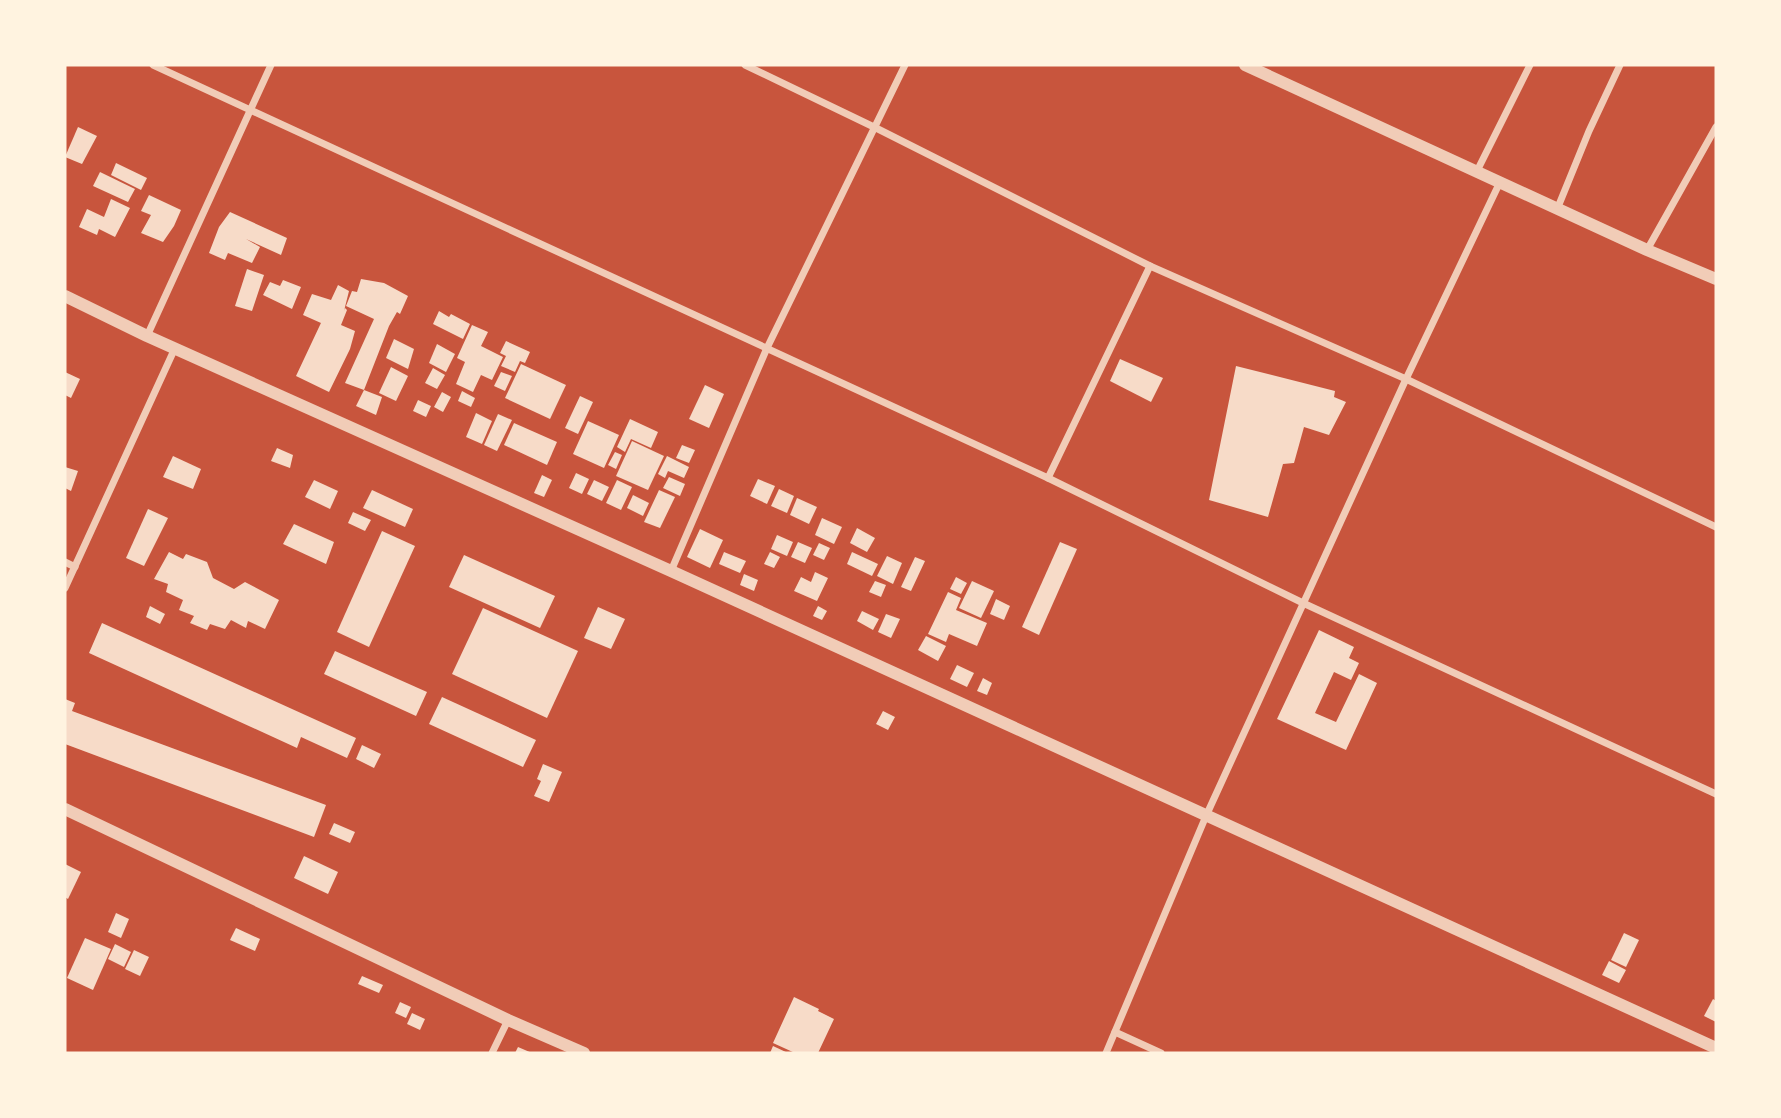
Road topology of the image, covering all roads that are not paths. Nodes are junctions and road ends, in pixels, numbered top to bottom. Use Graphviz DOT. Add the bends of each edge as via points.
graph roads {
  1 [pos="153,65"];
  2 [pos="271,65"];
  3 [pos="745,65"];
  4 [pos="905,65"];
  5 [pos="1245,65"];
  6 [pos="1530,65"];
  7 [pos="1620,65"];
  8 [pos="251,109"];
  9 [pos="1716,127"];
  10 [pos="876,128"];
  11 [pos="1477,171"];
  12 [pos="1500,182"];
  13 [pos="1558,207"];
  14 [pos="1647,250"];
  15 [pos="1150,266"];
  16 [pos="1716,279"];
  17 [pos="65,296"];
  18 [pos="148,336"];
  19 [pos="175,347"];
  20 [pos="767,348"];
  21 [pos="1406,379"];
  22 [pos="1048,478"];
  23 [pos="1716,527"];
  24 [pos="65,562"];
  25 [pos="75,567"];
  26 [pos="671,570"];
  27 [pos="65,588"];
  28 [pos="1303,603"];
  29 [pos="1716,794"];
  30 [pos="65,809"];
  31 [pos="1206,816"];
  32 [pos="508,1020"];
  33 [pos="1115,1032"];
  34 [pos="1716,1048"];
  35 [pos="492,1053"];
  36 [pos="584,1053"];
  37 [pos="1106,1053"];
  38 [pos="1161,1053"];
  1 -- 8 [label="street"];
  2 -- 8 [label="street"];
  3 -- 10 [label="street"];
  4 -- 10 [label="street"];
  5 -- 11 [label="street"];
  6 -- 11 [label="street"];
  7 -- 13 [label="street"];
  8 -- 18 [label="street"];
  8 -- 20 [label="street"];
  9 -- 14 [label="street"];
  10 -- 15 [label="street"];
  10 -- 20 [label="street"];
  11 -- 12 [label="street"];
  12 -- 13 [label="street"];
  12 -- 21 [label="street"];
  13 -- 14 [label="street"];
  14 -- 16 [label="street"];
  15 -- 21 [label="street"];
  15 -- 22 [label="street"];
  17 -- 18 [label="street"];
  18 -- 19 [label="street"];
  19 -- 25 [label="street"];
  19 -- 26 [label="street"];
  20 -- 22 [label="street"];
  20 -- 26 [label="street"];
  21 -- 23 [label="street"];
  21 -- 28 [label="street"];
  22 -- 28 [label="street"];
  24 -- 25 [label="street"];
  25 -- 27 [label="street"];
  26 -- 31 [label="street"];
  28 -- 29 [label="street"];
  28 -- 31 [label="street"];
  30 -- 32 [label="street"];
  31 -- 33 [label="street"];
  31 -- 34 [label="street"];
  32 -- 35 [label="street"];
  32 -- 36 [label="street"];
  33 -- 37 [label="street"];
  33 -- 38 [label="street"];
}
